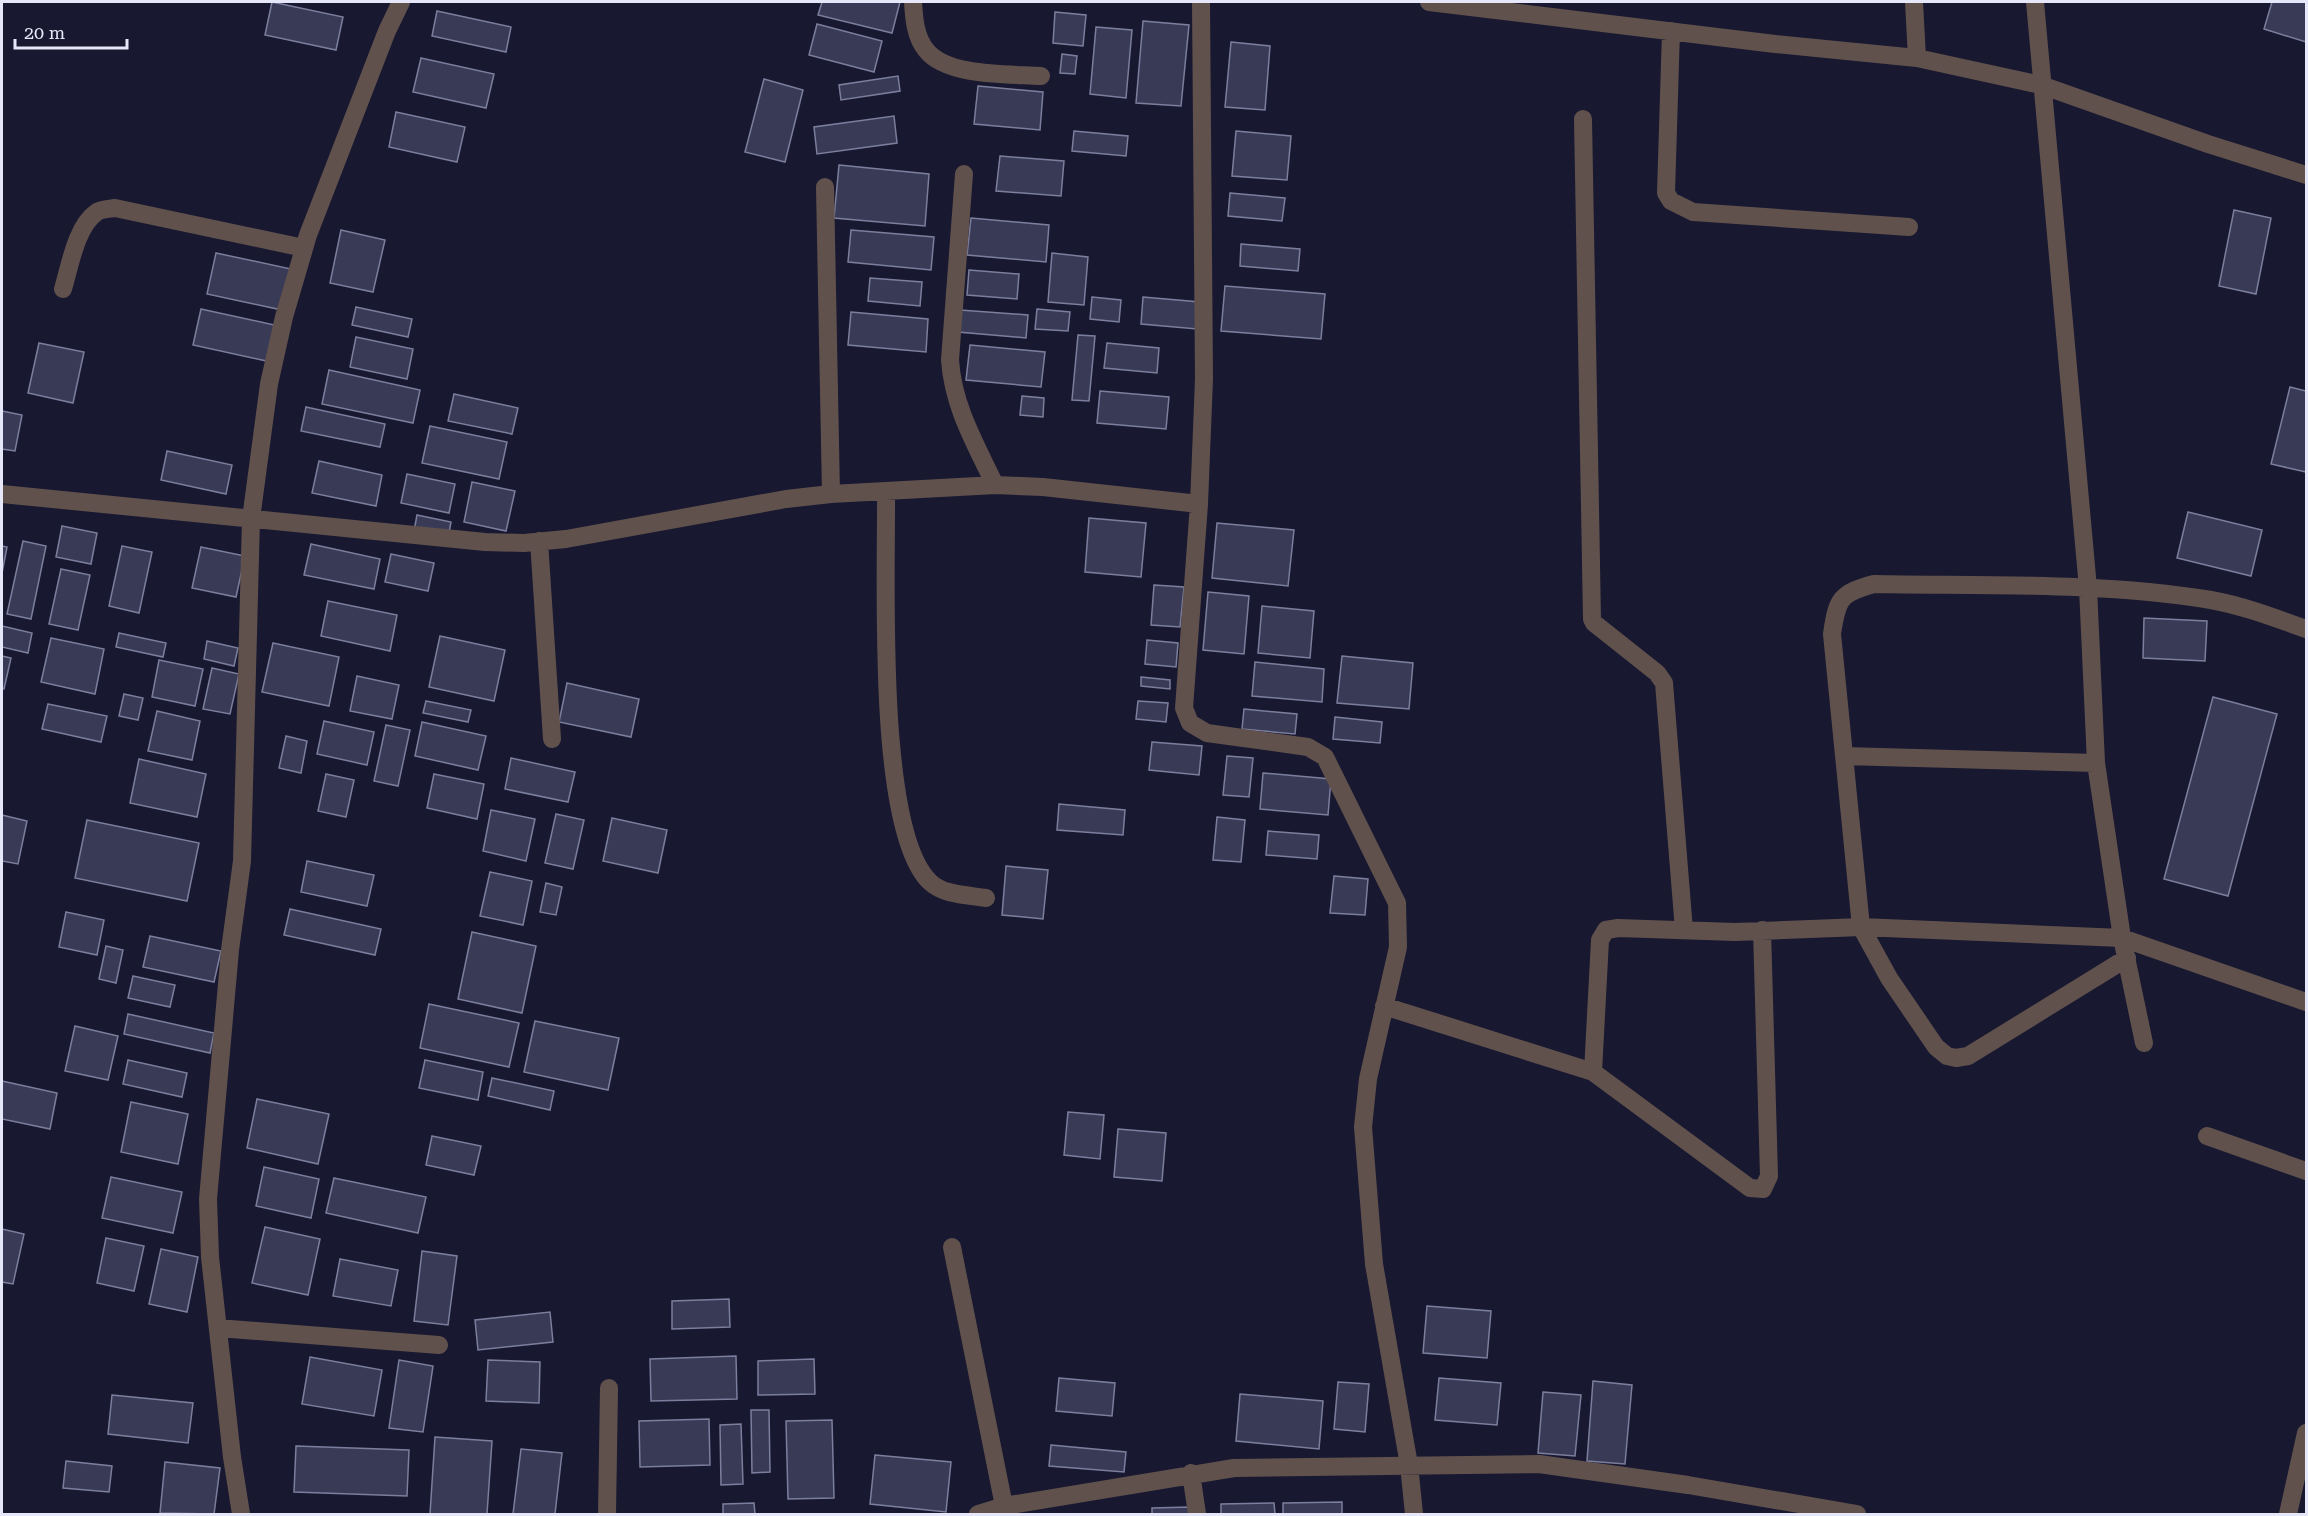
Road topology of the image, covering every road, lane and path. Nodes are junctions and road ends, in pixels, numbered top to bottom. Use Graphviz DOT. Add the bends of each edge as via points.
graph roads {
  1 [pos="401,2"];
  2 [pos="913,2"];
  3 [pos="1201,2"];
  4 [pos="1429,2"];
  5 [pos="1914,2"];
  6 [pos="2035,2"];
  7 [pos="1671,31"];
  8 [pos="1917,58"];
  9 [pos="1041,76"];
  10 [pos="2041,85"];
  11 [pos="1582,119"];
  12 [pos="964,174"];
  13 [pos="2307,175"];
  14 [pos="825,187"];
  15 [pos="1909,227"];
  16 [pos="304,248"];
  17 [pos="63,289"];
  18 [pos="995,485"];
  19 [pos="886,491"];
  20 [pos="2,494"];
  21 [pos="831,494"];
  22 [pos="1199,504"];
  23 [pos="251,519"];
  24 [pos="539,541"];
  25 [pos="2088,588"];
  26 [pos="2307,629"];
  27 [pos="552,739"];
  28 [pos="1844,756"];
  29 [pos="2096,763"];
  30 [pos="986,898"];
  31 [pos="1861,927"];
  32 [pos="1684,930"];
  33 [pos="1762,930"];
  34 [pos="2122,938"];
  35 [pos="2127,958"];
  36 [pos="2307,1002"];
  37 [pos="1384,1006"];
  38 [pos="2144,1043"];
  39 [pos="1593,1072"];
  40 [pos="2207,1136"];
  41 [pos="2307,1172"];
  42 [pos="952,1247"];
  43 [pos="218,1328"];
  44 [pos="439,1345"];
  45 [pos="609,1388"];
  46 [pos="2307,1433"];
  47 [pos="1409,1465"];
  48 [pos="1191,1473"];
  49 [pos="1004,1506"];
  50 [pos="241,1515"];
  51 [pos="607,1515"];
  52 [pos="978,1515"];
  53 [pos="1197,1515"];
  54 [pos="1414,1515"];
  55 [pos="1857,1515"];
  56 [pos="2288,1515"];
  1 -- 16 [label="street"];
  2 -- 9 [label="street" via="915,26 926,50 943,63 968,70"];
  3 -- 22 [label="street" via="1204,379"];
  4 -- 7 [label="street"];
  5 -- 8 [label="street"];
  6 -- 10 [label="street"];
  7 -- 8 [label="street"];
  7 -- 15 [label="street" via="1666,193 1671,201 1693,212"];
  8 -- 10 [label="street"];
  10 -- 13 [label="street"];
  10 -- 25 [label="street"];
  11 -- 32 [label="street" via="1592,619 1664,683"];
  12 -- 18 [label="street" via="951,384 958,408"];
  14 -- 21 [label="street"];
  16 -- 17 [label="street" via="115,208 99,211 90,218"];
  16 -- 23 [label="street" via="269,384"];
  18 -- 19 [label="street"];
  18 -- 22 [label="street"];
  19 -- 21 [label="street"];
  19 -- 30 [label="street" via="889,717 897,799 916,865 930,883 943,891"];
  20 -- 23 [label="street"];
  21 -- 24 [label="street"];
  22 -- 37 [label="street" via="1184,708 1190,723 1207,734 1308,747 1324,757 1397,903 1398,947"];
  23 -- 24 [label="street" via="485,542"];
  23 -- 43 [label="street" via="242,861 208,1199"];
  24 -- 27 [label="street"];
  25 -- 26 [label="street" via="2211,600"];
  25 -- 28 [label="street" via="1874,584 1850,591 1837,605 1832,634"];
  25 -- 29 [label="street"];
  28 -- 29 [label="street"];
  28 -- 31 [label="street"];
  29 -- 34 [label="street"];
  31 -- 33 [label="street"];
  31 -- 34 [label="street"];
  31 -- 35 [label="street" via="1888,978 1936,1047 1956,1058 1968,1056"];
  32 -- 33 [label="street"];
  32 -- 39 [label="street" via="1606,930 1600,940"];
  33 -- 39 [label="street" via="1769,1176 1763,1189 1750,1188"];
  34 -- 35 [label="street"];
  34 -- 36 [label="street"];
  35 -- 38 [label="street"];
  37 -- 39 [label="street"];
  37 -- 47 [label="street" via="1368,1078 1363,1126 1374,1264"];
  40 -- 41 [label="street"];
  42 -- 49 [label="street"];
  43 -- 44 [label="street"];
  43 -- 50 [label="street"];
  45 -- 51 [label="street"];
  46 -- 56 [label="street"];
  47 -- 48 [label="street" via="1234,1468"];
  47 -- 54 [label="street"];
  47 -- 55 [label="street" via="1539,1464"];
  48 -- 49 [label="street"];
  48 -- 53 [label="street"];
  49 -- 52 [label="street"];
}
